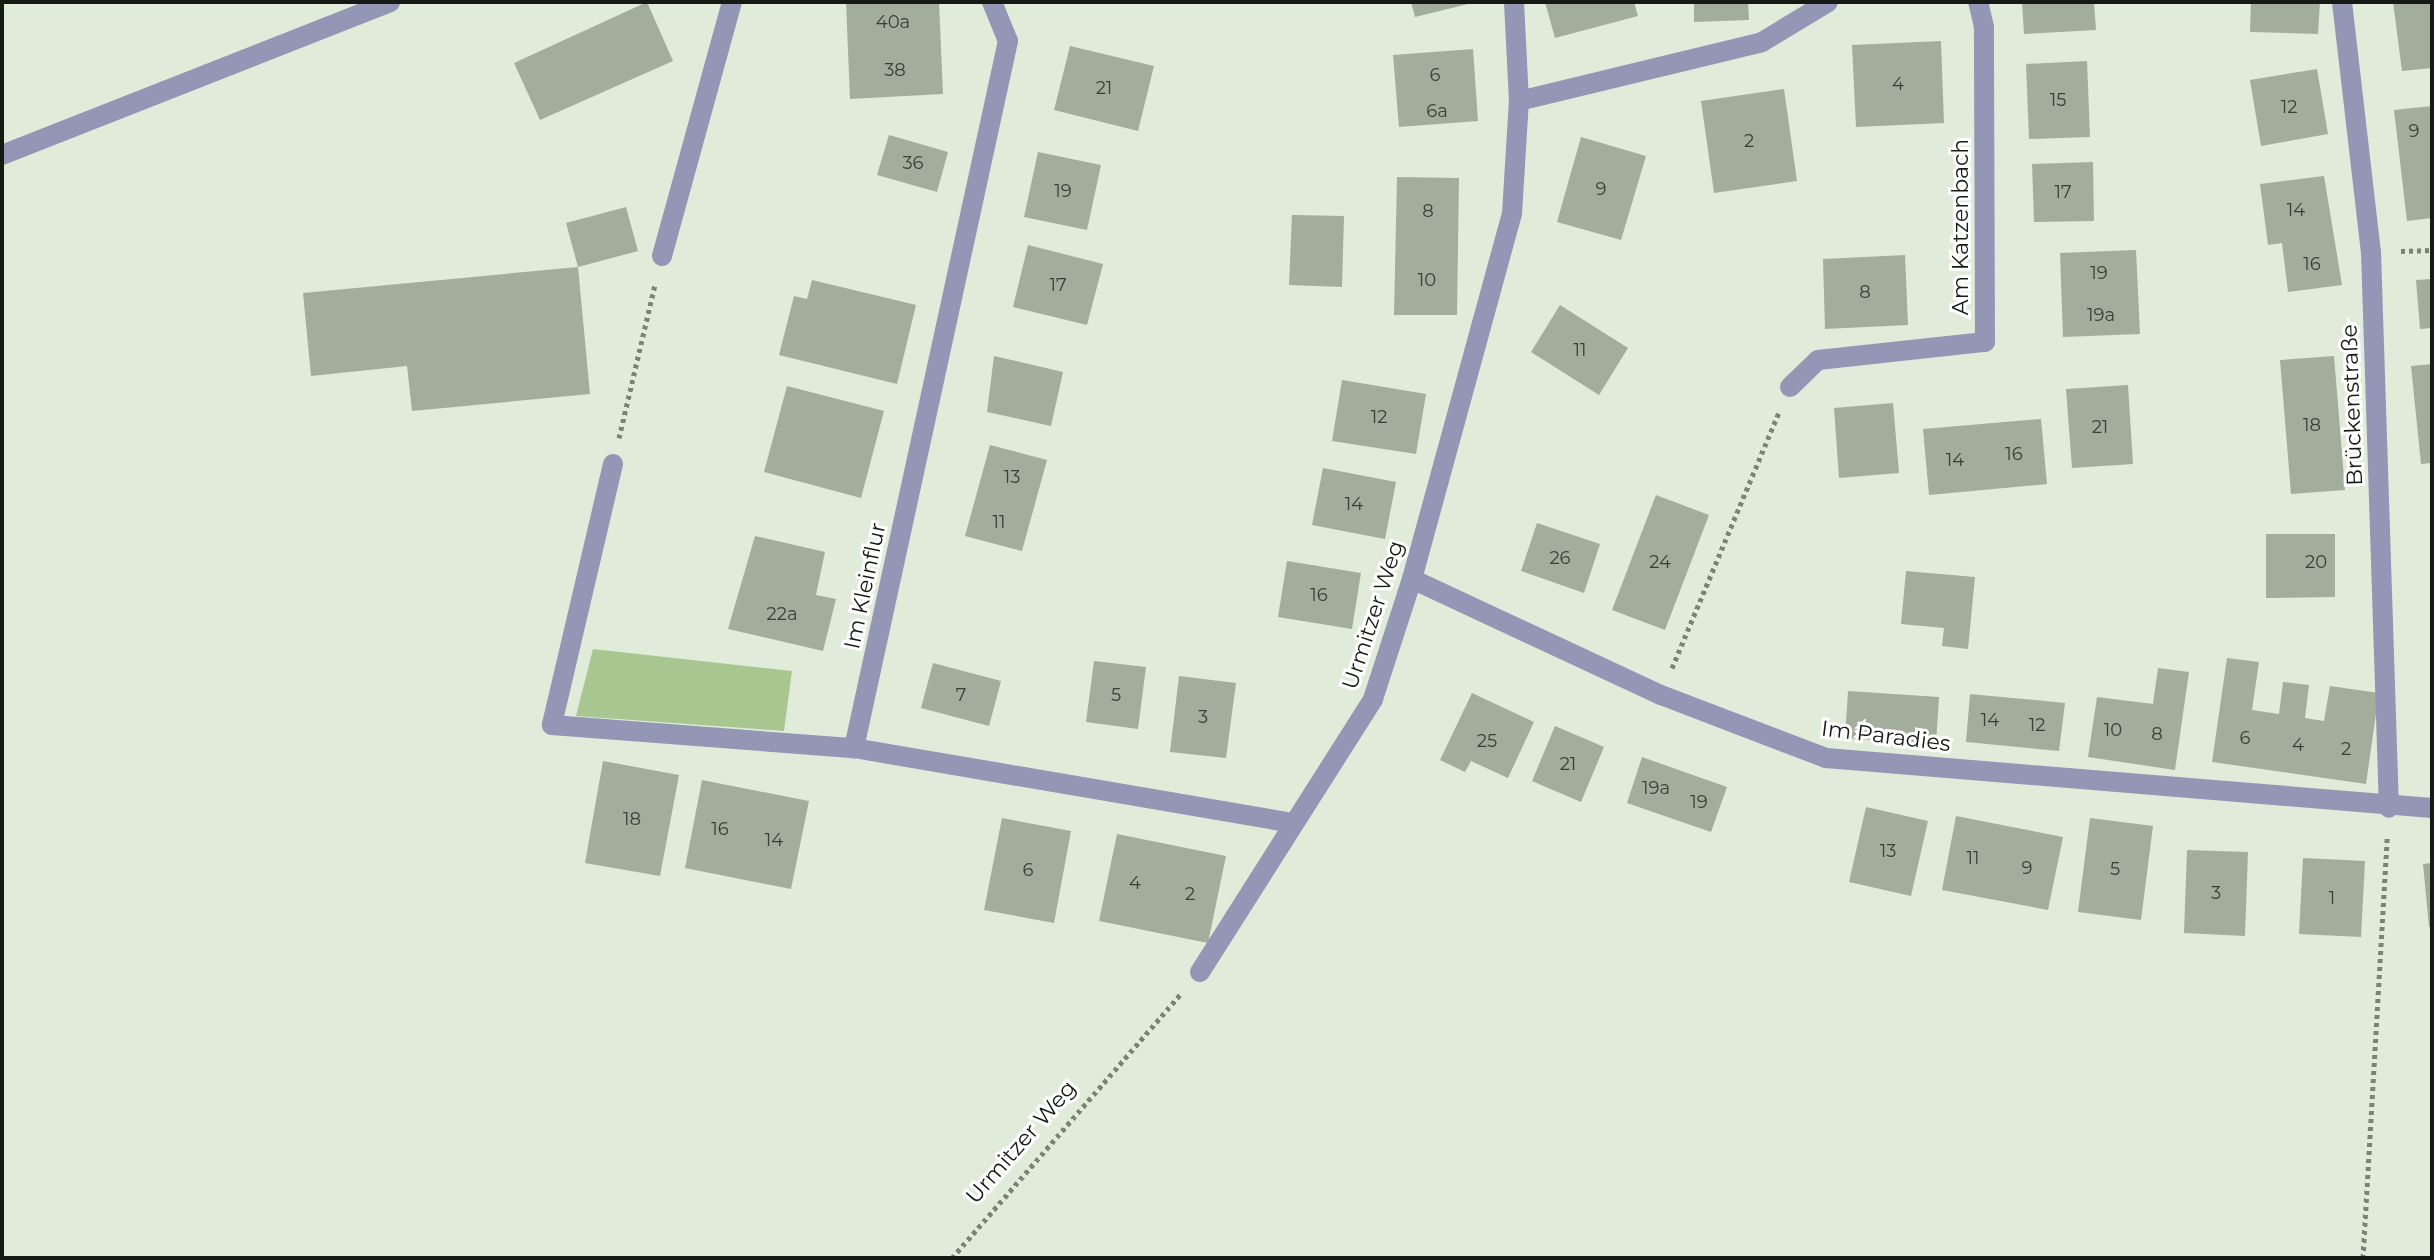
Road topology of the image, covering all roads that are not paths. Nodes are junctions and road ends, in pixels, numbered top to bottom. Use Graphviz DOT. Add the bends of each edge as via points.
graph roads {
  1 [pos="390,2"];
  2 [pos="732,2"];
  3 [pos="992,2"];
  4 [pos="1514,2"];
  5 [pos="1828,2"];
  6 [pos="1978,2"];
  7 [pos="2342,2"];
  8 [pos="1519,101"];
  9 [pos="2,155"];
  10 [pos="662,256"];
  11 [pos="1790,387"];
  12 [pos="613,464"];
  13 [pos="1412,579"];
  14 [pos="854,748"];
  15 [pos="2389,808"];
  16 [pos="2432,808"];
  17 [pos="1292,823"];
  18 [pos="1200,972"];
  1 -- 9 [label="street"];
  2 -- 10 [label="street"];
  3 -- 14 [label="street, Im Kleinflur" via="1008,41"];
  4 -- 8 [label="street, Urmitzer Weg"];
  5 -- 8 [label="street" via="1762,42"];
  6 -- 11 [label="street, Am Katzenbach" via="1984,27 1985,342 1818,360"];
  7 -- 15 [label="street, Brückenstraße" via="2371,252"];
  8 -- 13 [label="street, Urmitzer Weg" via="1512,214"];
  12 -- 14 [label="street" via="552,725"];
  13 -- 15 [label="street, Im Paradies" via="1661,695 1826,758"];
  13 -- 17 [label="street, Urmitzer Weg" via="1373,699"];
  14 -- 17 [label="street"];
  15 -- 16 [label="street, Im Paradies"];
  17 -- 18 [label="street, Urmitzer Weg"];
}
